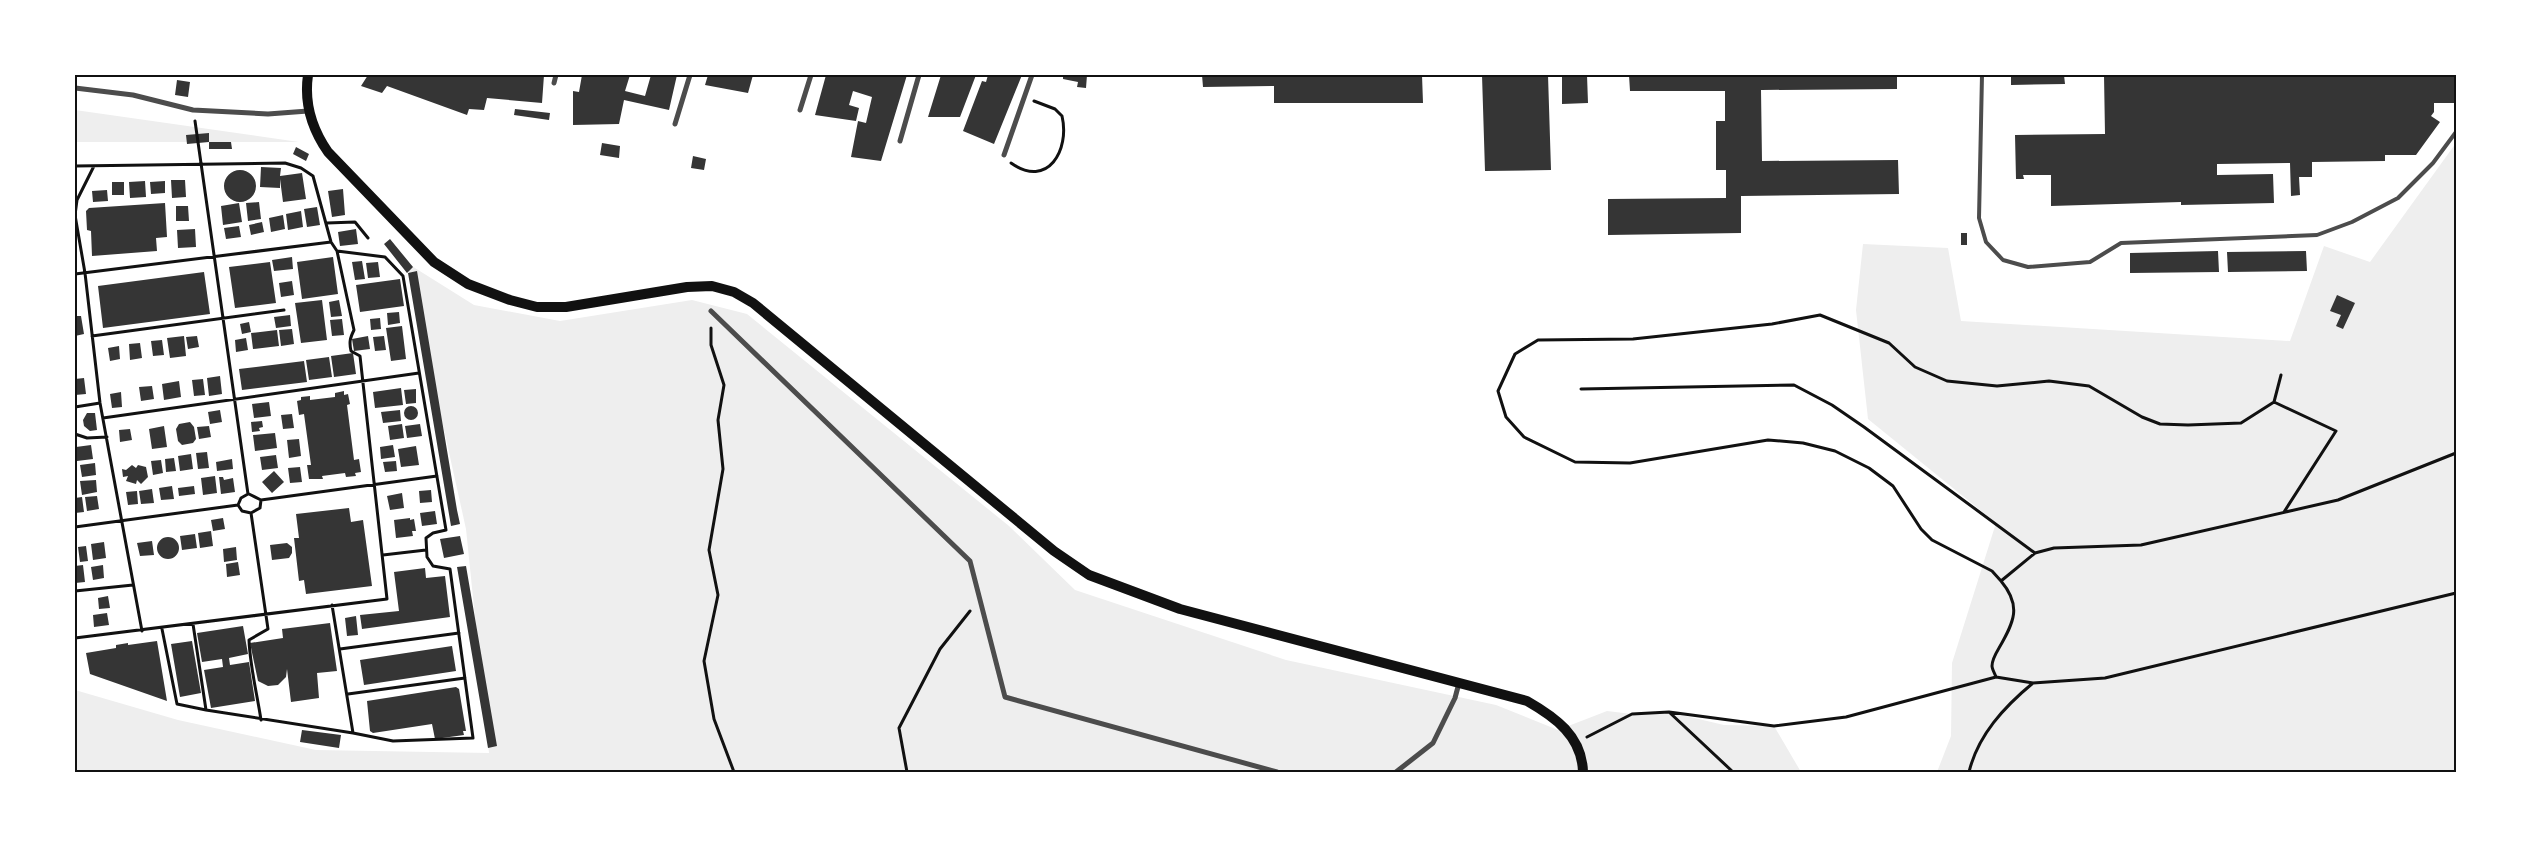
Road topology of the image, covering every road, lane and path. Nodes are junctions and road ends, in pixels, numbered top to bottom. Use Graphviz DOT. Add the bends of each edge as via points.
graph roads {
  1 [pos="308,75"];
  2 [pos="556,75"];
  3 [pos="690,75"];
  4 [pos="811,75"];
  5 [pos="920,75"];
  6 [pos="1032,75"];
  7 [pos="1982,75"];
  8 [pos="554,83"];
  9 [pos="75,88"];
  10 [pos="1025,97"];
  11 [pos="193,110"];
  12 [pos="800,110"];
  13 [pos="308,111"];
  14 [pos="676,124"];
  15 [pos="2456,132"];
  16 [pos="900,141"];
  17 [pos="1004,155"];
  18 [pos="201,164"];
  19 [pos="75,166"];
  20 [pos="94,166"];
  21 [pos="75,215"];
  22 [pos="328,223"];
  23 [pos="368,238"];
  24 [pos="332,242"];
  25 [pos="337,251"];
  26 [pos="215,256"];
  27 [pos="85,273"];
  28 [pos="75,274"];
  29 [pos="284,310"];
  30 [pos="710,311"];
  31 [pos="223,318"];
  32 [pos="92,336"];
  33 [pos="419,373"];
  34 [pos="2281,375"];
  35 [pos="363,380"];
  36 [pos="1581,389"];
  37 [pos="235,399"];
  38 [pos="2274,402"];
  39 [pos="100,403"];
  40 [pos="75,406"];
  41 [pos="103,418"];
  42 [pos="75,434"];
  43 [pos="107,437"];
  44 [pos="2456,453"];
  45 [pos="437,476"];
  46 [pos="374,486"];
  47 [pos="248,494"];
  48 [pos="262,500"];
  49 [pos="238,505"];
  50 [pos="251,512"];
  51 [pos="2284,512"];
  52 [pos="122,521"];
  53 [pos="75,527"];
  54 [pos="426,550"];
  55 [pos="2035,553"];
  56 [pos="383,555"];
  57 [pos="2001,581"];
  58 [pos="133,585"];
  59 [pos="75,592"];
  60 [pos="2456,593"];
  61 [pos="979,598"];
  62 [pos="332,606"];
  63 [pos="266,615"];
  64 [pos="193,624"];
  65 [pos="162,629"];
  66 [pos="142,631"];
  67 [pos="459,633"];
  68 [pos="75,638"];
  69 [pos="340,649"];
  70 [pos="1996,677"];
  71 [pos="465,678"];
  72 [pos="1459,683"];
  73 [pos="2033,683"];
  74 [pos="348,694"];
  75 [pos="206,710"];
  76 [pos="1669,712"];
  77 [pos="261,720"];
  78 [pos="353,733"];
  79 [pos="1575,743"];
  80 [pos="734,772"];
  81 [pos="907,772"];
  82 [pos="1277,772"];
  83 [pos="1396,772"];
  84 [pos="1583,772"];
  85 [pos="1733,772"];
  86 [pos="1969,772"];
  1 -- 13 [label="main road"];
  2 -- 8 [label="street"];
  3 -- 14 [label="street"];
  4 -- 12 [label="street"];
  5 -- 16 [label="street"];
  6 -- 10 [label="street"];
  7 -- 15 [label="lane" via="1979,218 1986,242 2003,260 2028,267 2090,262 2121,244 2317,235 2352,222 2398,198 2433,163"];
  9 -- 11 [label="street" via="133,95"];
  10 -- 17 [label="street"];
  10 -- 17 [label="path" via="1055,109 1062,116 1064,141 1051,166 1036,171 1023,170"];
  11 -- 13 [label="street" via="268,114"];
  11 -- 18 [label="path"];
  13 -- 72 [label="main road" via="322,143 356,183 434,262 468,284 536,307 566,307 687,287 712,286 734,292 753,303 1054,551 1089,574 1180,609"];
  18 -- 20 [label="path"];
  18 -- 22 [label="path" via="285,162 301,168 313,176"];
  18 -- 26 [label="path"];
  19 -- 20 [label="path"];
  20 -- 21 [label="path" via="77,200"];
  21 -- 27 [label="path"];
  22 -- 23 [label="path" via="355,222"];
  22 -- 24 [label="path"];
  24 -- 25 [label="path"];
  24 -- 26 [label="path"];
  25 -- 33 [label="path" via="385,257 403,276"];
  25 -- 35 [label="path" via="354,330 350,338 351,351 360,356"];
  26 -- 27 [label="path"];
  26 -- 31 [label="path"];
  27 -- 28 [label="path"];
  27 -- 32 [label="path"];
  29 -- 31 [label="path"];
  30 -- 61 [label="street" via="970,561"];
  30 -- 80 [label="path" via="711,345 724,385 718,420 723,469 709,550 718,596 704,661 714,719"];
  31 -- 32 [label="path"];
  31 -- 37 [label="path"];
  32 -- 39 [label="path"];
  33 -- 35 [label="path"];
  33 -- 45 [label="path"];
  34 -- 38 [label="path"];
  35 -- 37 [label="path"];
  35 -- 46 [label="path"];
  36 -- 55 [label="path" via="1794,385 1840,410"];
  37 -- 41 [label="path"];
  37 -- 47 [label="path"];
  38 -- 51 [label="path" via="2336,431"];
  38 -- 57 [label="path" via="2241,423 2160,424 2089,386 2048,381 1997,386 1947,381 1915,367 1889,343 1820,315 1772,324 1634,339 1538,340 1514,354 1498,391 1506,417 1524,438 1575,462 1630,463 1768,440 1803,443 1835,451 1869,468 1893,486 1932,540 1992,572"];
  39 -- 40 [label="path"];
  39 -- 41 [label="path"];
  41 -- 43 [label="path"];
  42 -- 43 [label="path" via="87,438"];
  43 -- 52 [label="path"];
  44 -- 51 [label="path" via="2338,500"];
  45 -- 46 [label="path"];
  45 -- 54 [label="path" via="446,530 426,538"];
  46 -- 48 [label="path"];
  46 -- 56 [label="path"];
  47 -- 48 [label="path"];
  47 -- 49 [label="path"];
  48 -- 50 [label="path" via="260,508"];
  49 -- 50 [label="path" via="242,511"];
  49 -- 52 [label="path"];
  50 -- 63 [label="path"];
  51 -- 55 [label="path" via="2141,545 2054,548"];
  52 -- 53 [label="path"];
  52 -- 58 [label="path"];
  54 -- 56 [label="path"];
  54 -- 67 [label="path" via="433,566 450,569"];
  55 -- 57 [label="path"];
  56 -- 62 [label="path" via="387,599"];
  57 -- 70 [label="path" via="2010,592 2015,607 2012,624 1992,666"];
  58 -- 59 [label="path"];
  58 -- 66 [label="path"];
  60 -- 73 [label="path" via="2105,678"];
  61 -- 81 [label="path" via="940,649 899,728"];
  61 -- 82 [label="street" via="1005,697"];
  62 -- 63 [label="path"];
  62 -- 69 [label="path"];
  63 -- 64 [label="path"];
  63 -- 77 [label="path" via="268,629 249,640"];
  64 -- 65 [label="path"];
  64 -- 75 [label="path"];
  65 -- 66 [label="path"];
  65 -- 75 [label="path" via="177,704"];
  66 -- 68 [label="path"];
  67 -- 69 [label="path"];
  67 -- 71 [label="path"];
  69 -- 74 [label="path"];
  70 -- 73 [label="path"];
  70 -- 76 [label="path" via="1846,718 1774,726"];
  71 -- 74 [label="path"];
  71 -- 78 [label="path" via="473,738 393,741"];
  72 -- 79 [label="main road" via="1527,701 1554,716"];
  72 -- 83 [label="street" via="1433,743"];
  73 -- 86 [label="path" via="2006,706 1980,743"];
  74 -- 78 [label="path"];
  75 -- 77 [label="path"];
  76 -- 79 [label="path" via="1632,714"];
  76 -- 85 [label="path"];
  77 -- 78 [label="path"];
  79 -- 84 [label="main road"];
}
